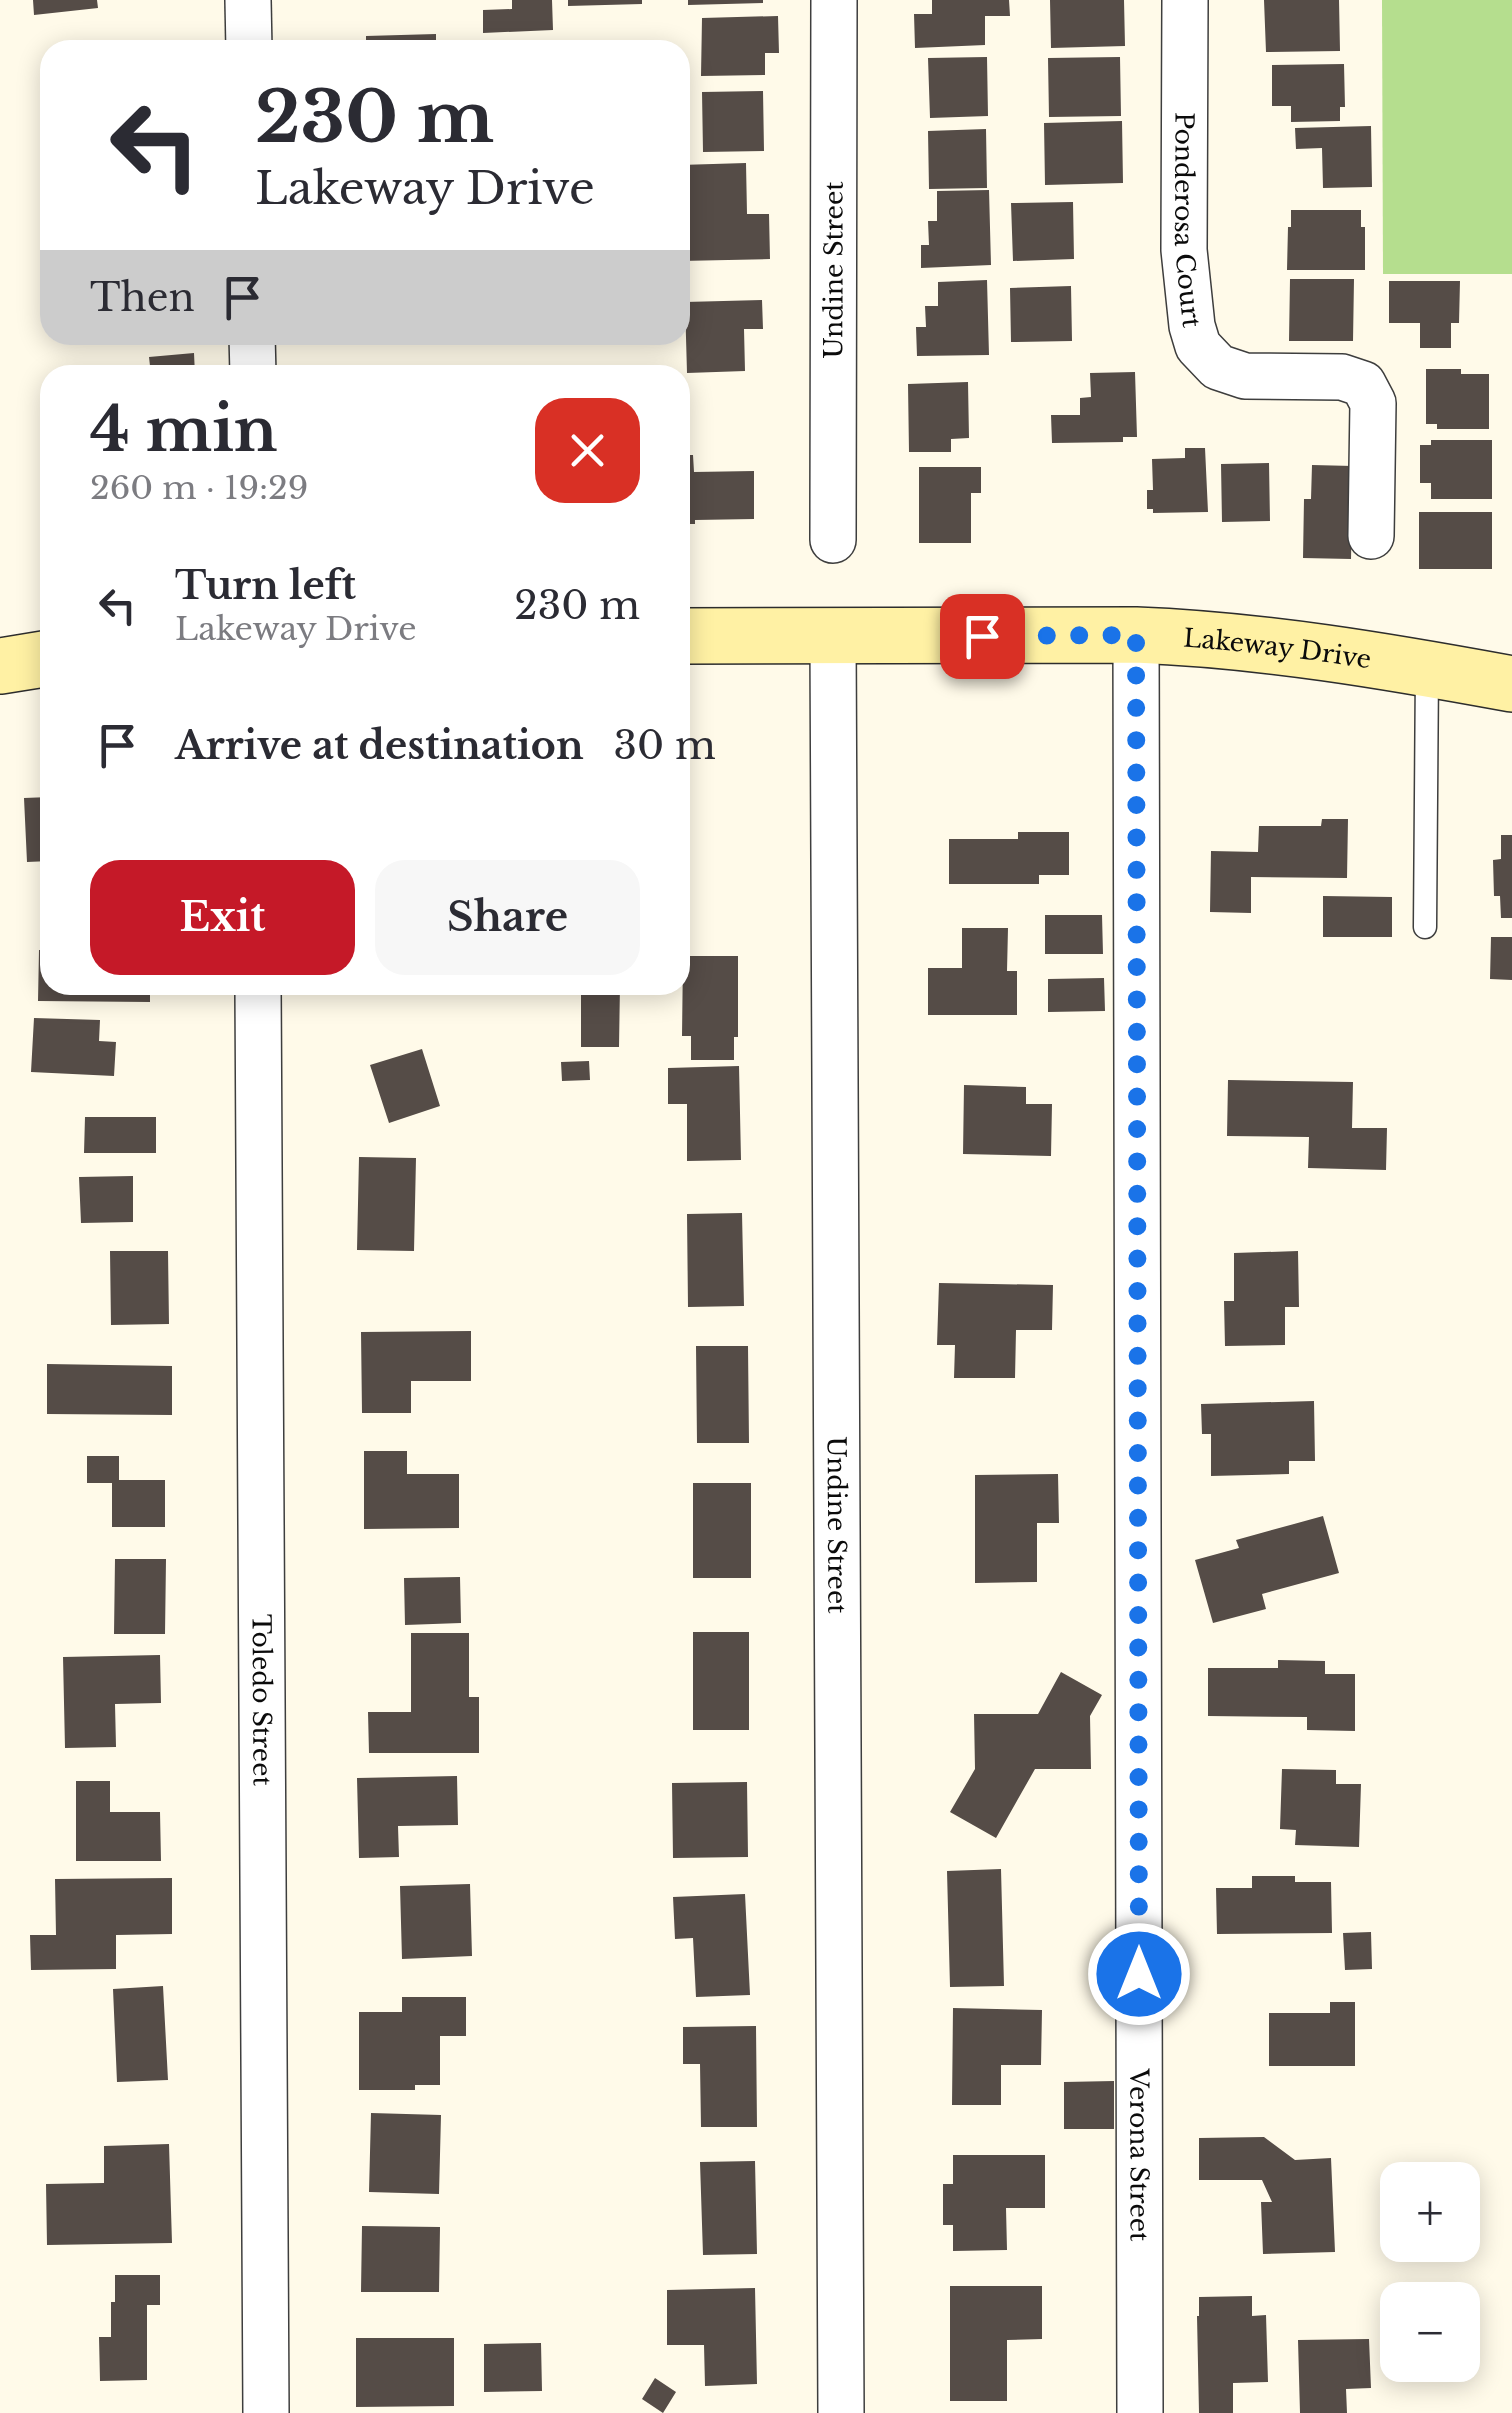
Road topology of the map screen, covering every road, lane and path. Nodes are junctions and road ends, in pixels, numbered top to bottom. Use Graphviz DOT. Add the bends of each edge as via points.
graph roads {
  1 [pos="248,0"];
  2 [pos="834,0"];
  3 [pos="1185,0"];
  4 [pos="249,40"];
  5 [pos="1371,536"];
  6 [pos="833,540"];
  7 [pos="1136,635"];
  8 [pos="690,636"];
  9 [pos="833,637"];
  10 [pos="40,660"];
  11 [pos="0,666"];
  12 [pos="1427,668"];
  13 [pos="1512,684"];
  14 [pos="1425,927"];
  15 [pos="258,995"];
  16 [pos="266,2413"];
  17 [pos="840,2413"];
  18 [pos="1140,2413"];
  1 -- 4 [label="street"];
  2 -- 6 [label="street, Undine Street"];
  3 -- 5 [label="street, Ponderosa Court" via="1184,250 1198,346 1218,367 1245,376 1342,377 1363,384 1373,402"];
  7 -- 9 [label="main road, Lakeway Drive"];
  7 -- 12 [label="main road, Lakeway Drive" via="1305,648"];
  7 -- 18 [label="street, Verona Street"];
  8 -- 9 [label="main road, Lakeway Drive"];
  9 -- 17 [label="street, Undine Street"];
  10 -- 11 [label="main road"];
  12 -- 13 [label="main road, Lakeway Drive"];
  12 -- 14 [label="lane"];
  15 -- 16 [label="street, Toledo Street"];
}
